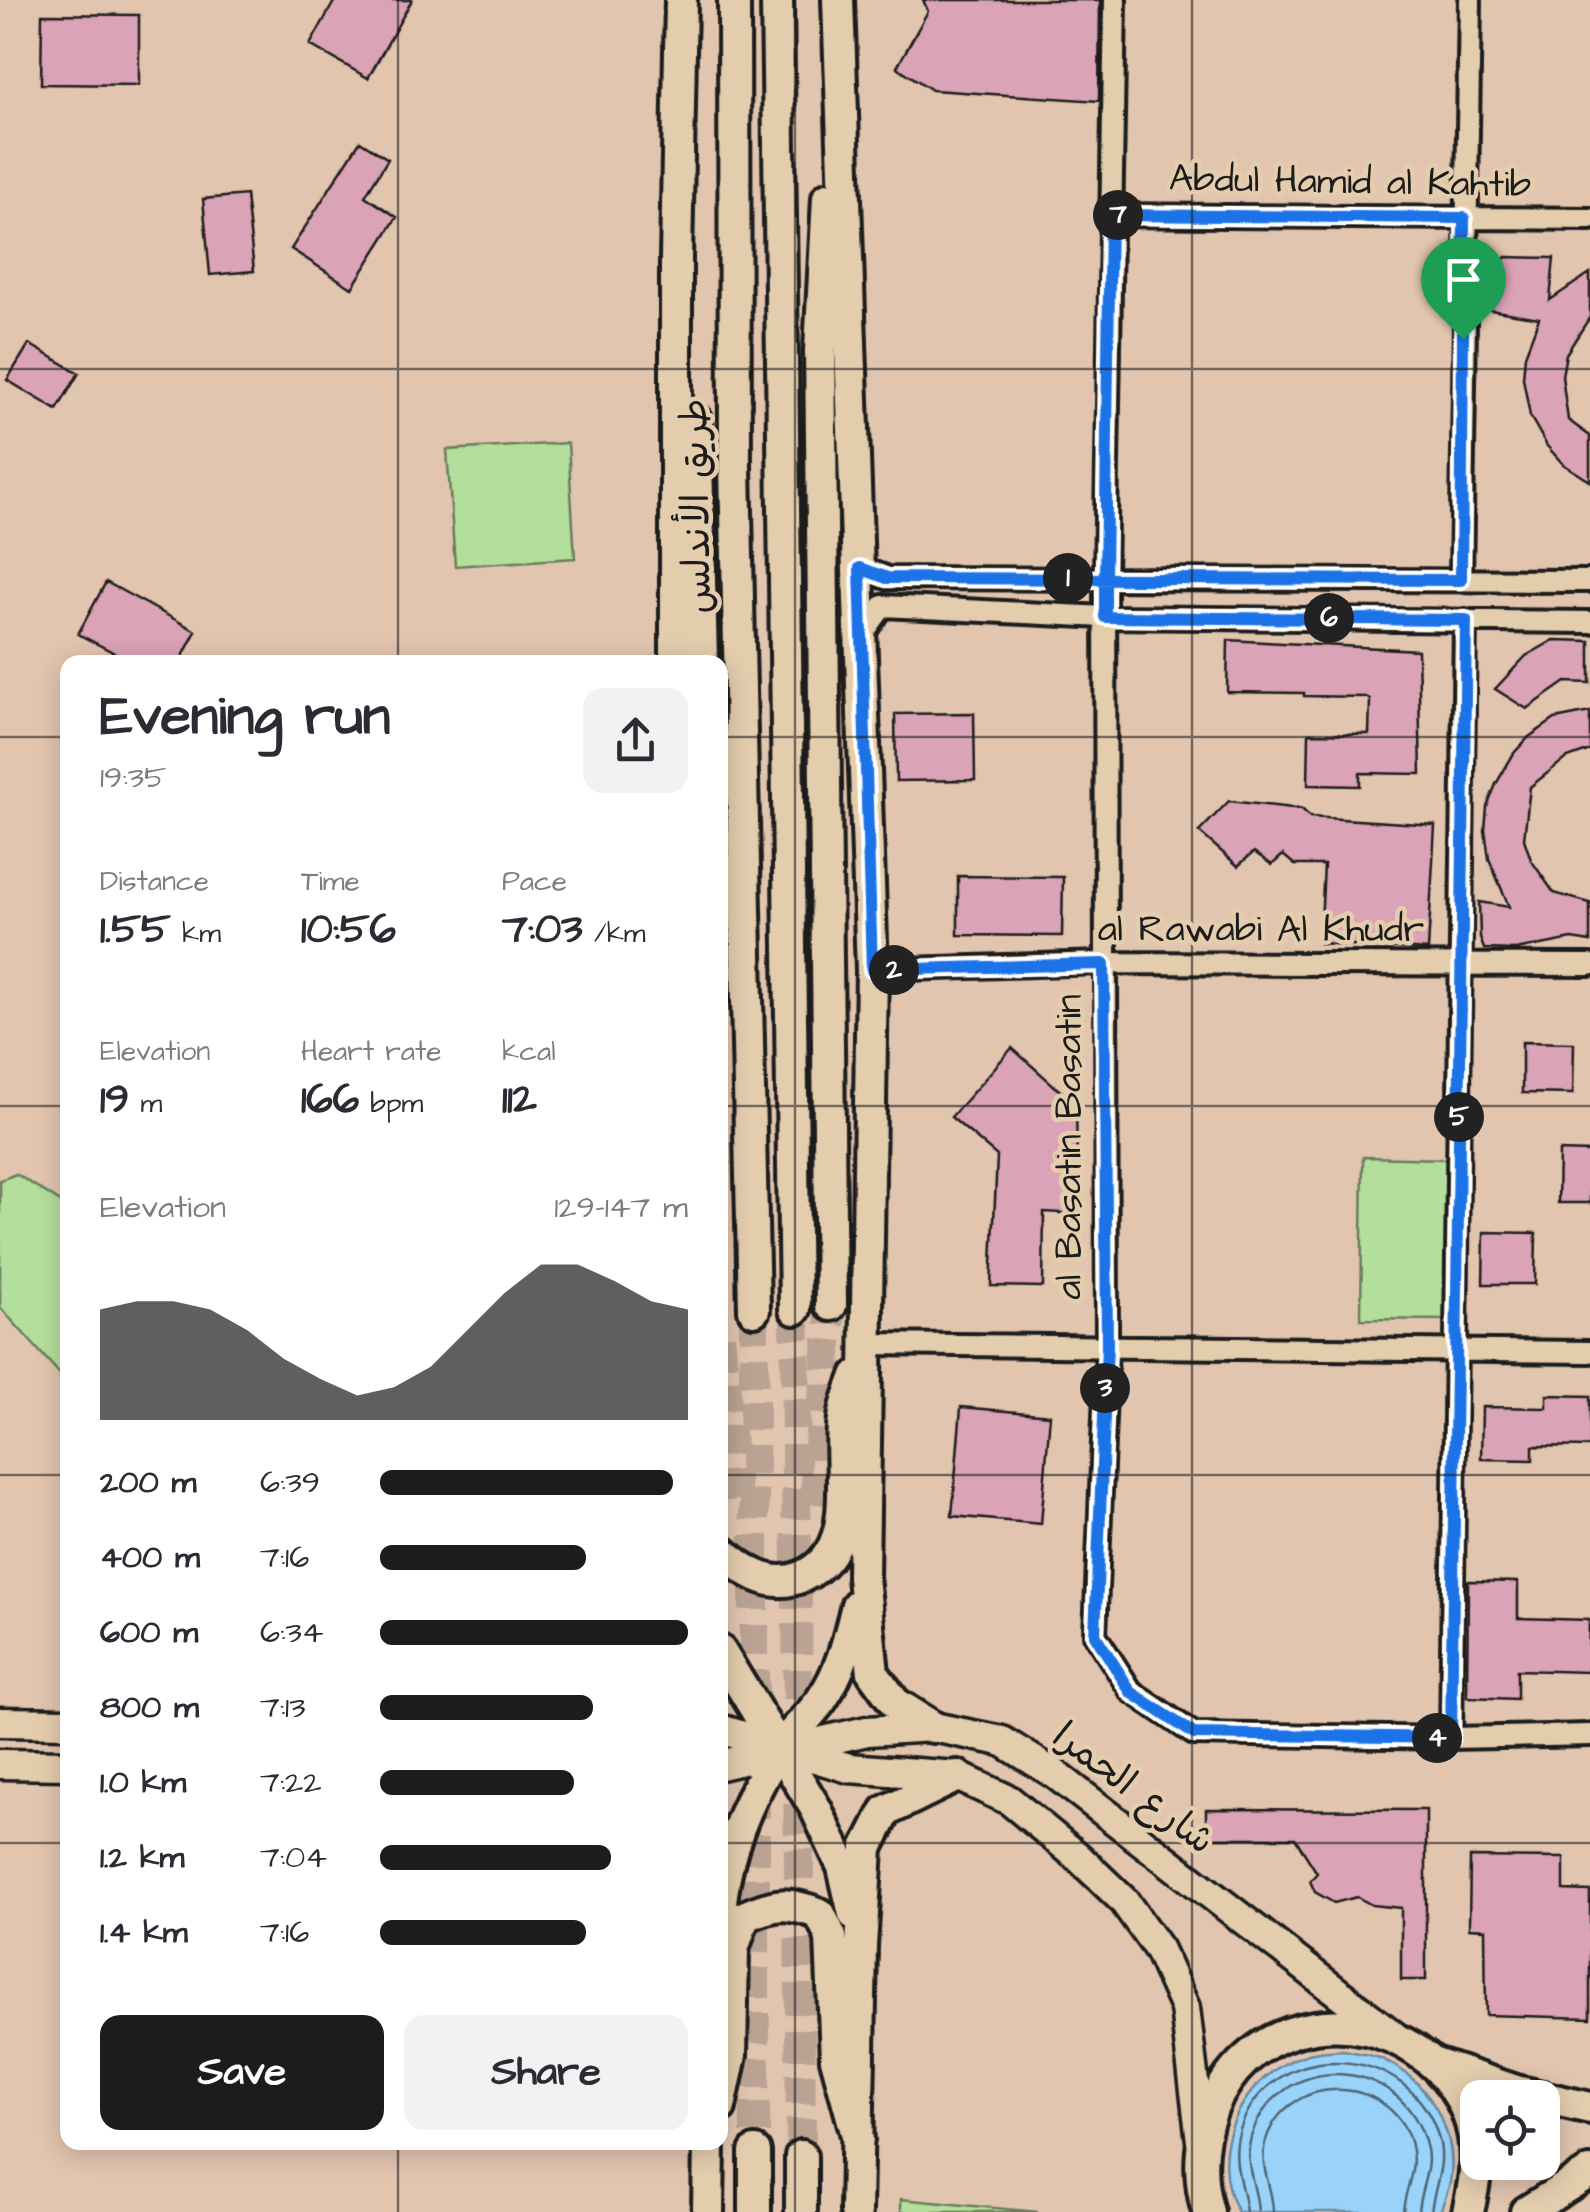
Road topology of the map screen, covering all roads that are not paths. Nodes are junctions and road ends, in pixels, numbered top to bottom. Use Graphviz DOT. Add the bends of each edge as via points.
graph roads {
  1 [pos="681,0"];
  2 [pos="734,0"];
  3 [pos="778,0"];
  4 [pos="838,0"];
  5 [pos="1115,0"];
  6 [pos="1470,0"];
  7 [pos="1110,215"];
  8 [pos="1464,218"];
  9 [pos="1590,219"];
  10 [pos="676,259"];
  11 [pos="860,568"];
  12 [pos="1105,578"];
  13 [pos="1461,580"];
  14 [pos="1590,581"];
  15 [pos="1105,617"];
  16 [pos="1466,620"];
  17 [pos="1590,622"];
  18 [pos="862,635"];
  19 [pos="676,655"];
  20 [pos="702,655"];
  21 [pos="1104,964"];
  22 [pos="1461,965"];
  23 [pos="1590,966"];
  24 [pos="872,970"];
  25 [pos="831,1305"];
  26 [pos="796,1309"];
  27 [pos="754,1310"];
  28 [pos="867,1344"];
  29 [pos="1107,1345"];
  30 [pos="1456,1350"];
  31 [pos="1590,1352"];
  32 [pos="728,1557"];
  33 [pos="863,1577"];
  34 [pos="728,1664"];
  35 [pos="0,1722"];
  36 [pos="60,1723"];
  37 [pos="933,1726"];
  38 [pos="728,1732"];
  39 [pos="1590,1735"];
  40 [pos="1451,1738"];
  41 [pos="779,1749"];
  42 [pos="728,1763"];
  43 [pos="0,1764"];
  44 [pos="60,1764"];
  45 [pos="957,1776"];
  46 [pos="728,1858"];
  47 [pos="861,1946"];
  48 [pos="1397,2038"];
  49 [pos="1435,2064"];
  50 [pos="728,2066"];
  51 [pos="1590,2108"];
  52 [pos="858,2138"];
  53 [pos="1201,2141"];
  54 [pos="709,2150"];
  55 [pos="755,2152"];
  56 [pos="801,2156"];
  57 [pos="1590,2172"];
  58 [pos="708,2212"];
  59 [pos="754,2212"];
  60 [pos="801,2212"];
  61 [pos="856,2212"];
  62 [pos="1208,2212"];
  63 [pos="1468,2212"];
  64 [pos="1526,2212"];
  1 -- 10 [label="main road"];
  2 -- 27 [label="main road, طريق الأندلس" via="736,486"];
  3 -- 26 [label="main road"];
  4 -- 11 [label="main road"];
  4 -- 25 [label="main road" via="820,350"];
  5 -- 7 [label="street, al Basatin Basatin"];
  6 -- 8 [label="street"];
  7 -- 8 [label="street, Abdul Hamid al Kahtib"];
  7 -- 12 [label="street, al Basatin Basatin"];
  8 -- 9 [label="street, Abdul Hamid al Kahtib"];
  8 -- 13 [label="street"];
  10 -- 19 [label="main road"];
  10 -- 20 [label="main road" via="694,328"];
  11 -- 12 [label="street" via="887,578"];
  11 -- 18 [label="main road"];
  12 -- 13 [label="street"];
  12 -- 15 [label="street, al Basatin Basatin"];
  13 -- 14 [label="street"];
  15 -- 16 [label="street"];
  15 -- 18 [label="street" via="884,606"];
  15 -- 21 [label="street, al Basatin Basatin"];
  16 -- 17 [label="street"];
  16 -- 22 [label="street"];
  18 -- 24 [label="main road"];
  21 -- 22 [label="street, al Rawabi Al Khudr"];
  21 -- 24 [label="street, al Rawabi Al Khudr"];
  21 -- 29 [label="street, al Basatin Basatin"];
  22 -- 23 [label="street, al Rawabi Al Khudr"];
  22 -- 30 [label="street"];
  24 -- 28 [label="main road"];
  28 -- 29 [label="street"];
  28 -- 32 [label="main road" via="844,1415 837,1539 820,1568 796,1580 774,1581"];
  28 -- 33 [label="main road"];
  29 -- 30 [label="street"];
  29 -- 40 [label="street, al Basatin Basatin" via="1095,1635 1131,1692 1194,1734"];
  30 -- 31 [label="street"];
  30 -- 40 [label="street"];
  33 -- 37 [label="main road" via="873,1674 895,1704"];
  33 -- 41 [label="main road" via="846,1654 823,1698"];
  34 -- 41 [label="main road"];
  35 -- 36 [label="main road"];
  37 -- 41 [label="main road, شارع الحمرا"];
  37 -- 48 [label="main road, شارع الحمرا" via="1002,1741 1055,1774"];
  38 -- 41 [label="main road"];
  39 -- 40 [label="street, al Basatin Basatin"];
  41 -- 42 [label="main road, شارع الحمرا"];
  41 -- 45 [label="main road" via="849,1768"];
  41 -- 46 [label="main road" via="742,1815"];
  41 -- 47 [label="main road" via="843,1868"];
  43 -- 44 [label="main road"];
  45 -- 47 [label="main road" via="886,1812 868,1848"];
  45 -- 53 [label="main road" via="1009,1800 1076,1856 1124,1901 1159,1950 1185,2008"];
  47 -- 52 [label="main road"];
  48 -- 49 [label="main road"];
  48 -- 53 [label="main road" via="1328,2026 1273,2040 1239,2066 1214,2100"];
  49 -- 51 [label="main road"];
  49 -- 63 [label="main road" via="1460,2096 1474,2134 1476,2174"];
  50 -- 52 [label="main road" via="733,1949 744,1917 790,1904 820,1914 830,1937 836,2059"];
  52 -- 61 [label="main road"];
  53 -- 62 [label="main road" via="1199,2176"];
  54 -- 58 [label="main road"];
  55 -- 59 [label="main road"];
  56 -- 60 [label="main road"];
  57 -- 64 [label="main road"];
}
